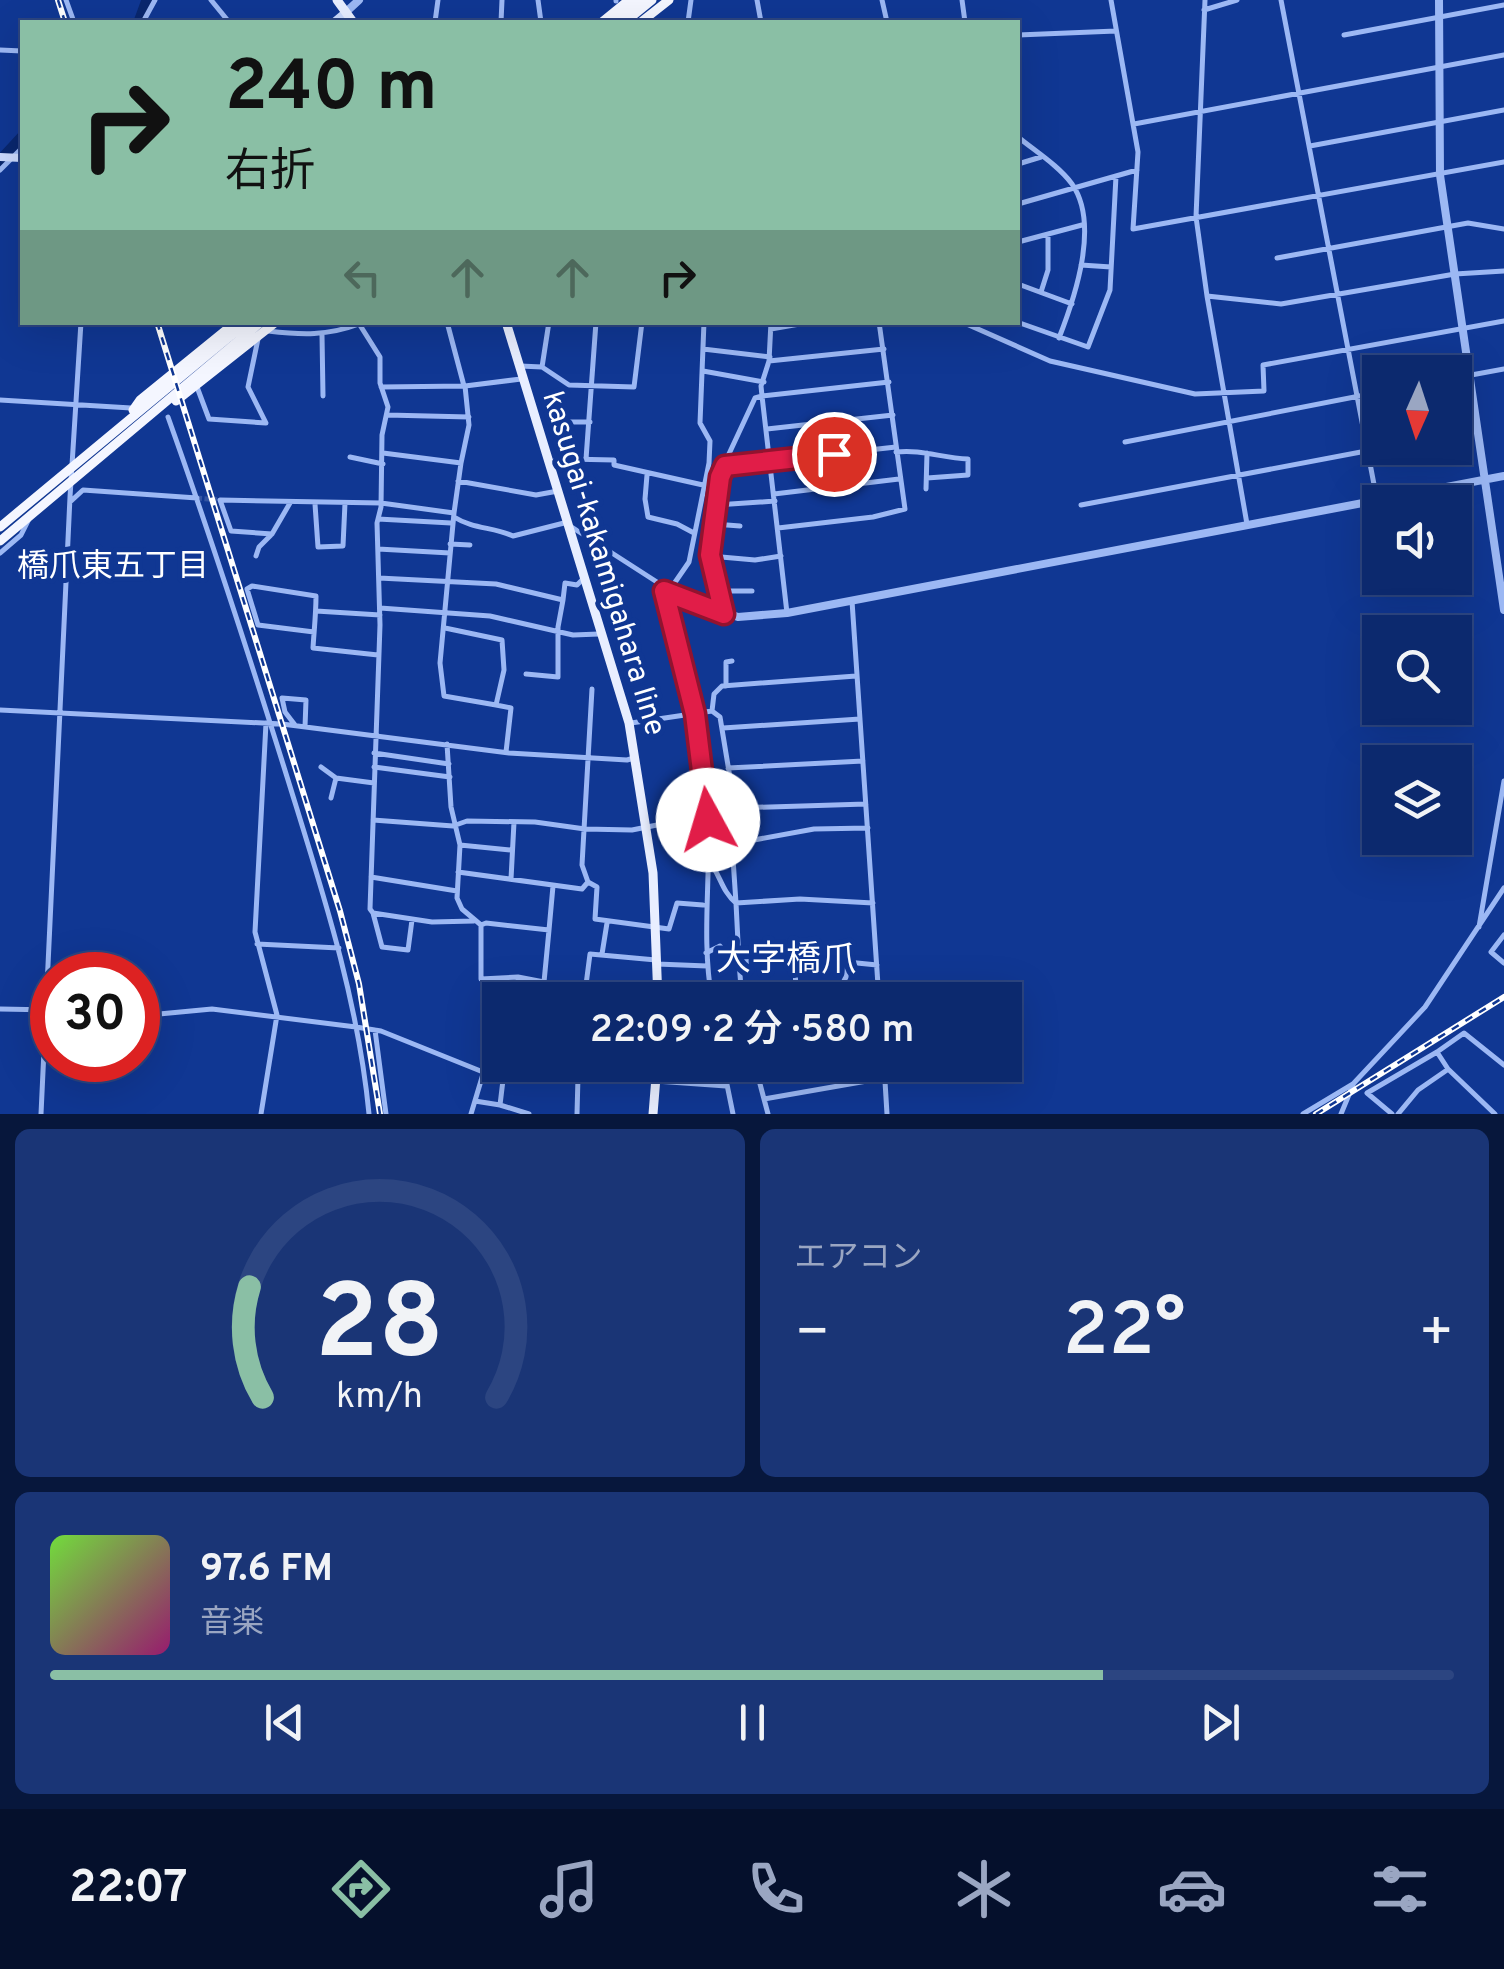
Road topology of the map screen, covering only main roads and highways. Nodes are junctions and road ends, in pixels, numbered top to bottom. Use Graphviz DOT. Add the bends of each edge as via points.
graph roads {
  1 [pos="337,0"];
  2 [pos="630,0"];
  3 [pos="641,0"];
  4 [pos="652,0"];
  5 [pos="669,0"];
  6 [pos="346,12"];
  7 [pos="336,20"];
  8 [pos="351,20"];
  9 [pos="605,20"];
  10 [pos="616,20"];
  11 [pos="627,20"];
  12 [pos="644,20"];
  13 [pos="232,325"];
  14 [pos="243,325"];
  15 [pos="507,325"];
  16 [pos="262,330"];
  17 [pos="126,429"];
  18 [pos="71,475"];
  19 [pos="0,527"];
  20 [pos="0,541"];
  21 [pos="658,982"];
  22 [pos="656,1082"];
  23 [pos="653,1114"];
  1 -- 6 [label="main road"];
  2 -- 9 [label="highway"];
  3 -- 10 [label="highway"];
  4 -- 11 [label="highway"];
  5 -- 12 [label="highway"];
  6 -- 7 [label="main road"];
  6 -- 8 [label="main road"];
  13 -- 17 [label="highway" via="134,408"];
  14 -- 17 [label="highway"];
  15 -- 21 [label="main road, kasugai-kakamigahara line" via="630,724 647,827"];
  16 -- 17 [label="highway"];
  16 -- 17 [label="highway" via="197,387"];
  17 -- 18 [label="highway"];
  18 -- 19 [label="highway"];
  18 -- 20 [label="highway"];
  22 -- 23 [label="main road"];
}
